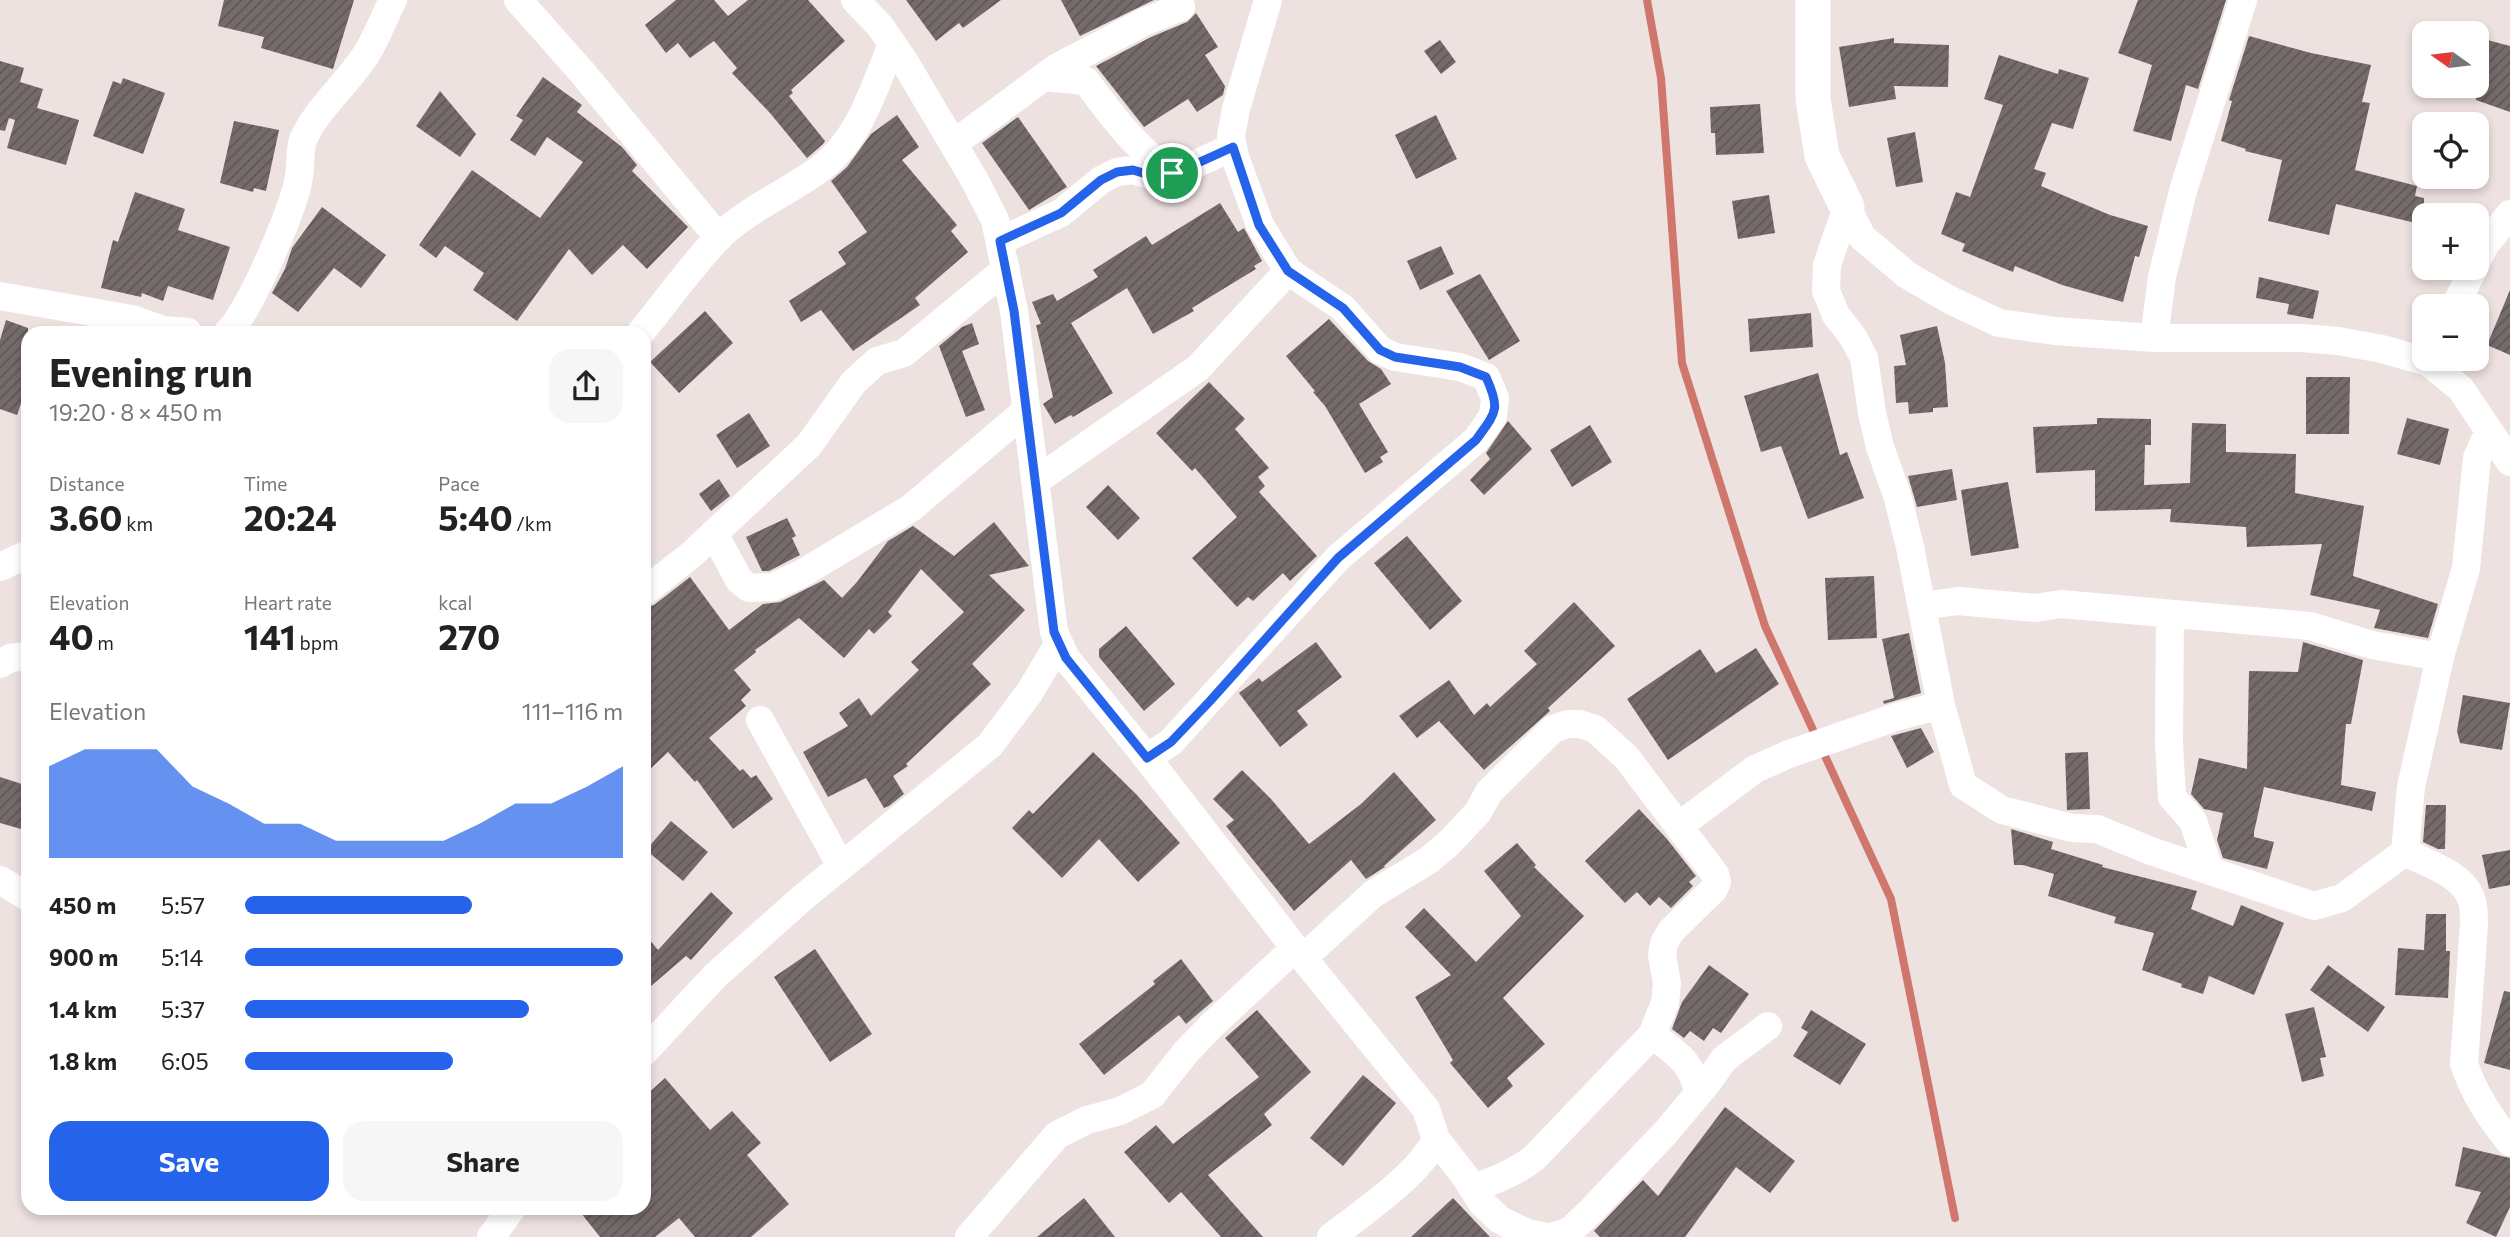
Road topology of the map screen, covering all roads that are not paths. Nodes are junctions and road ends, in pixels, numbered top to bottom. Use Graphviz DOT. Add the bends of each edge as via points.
graph roads {
  1 [pos="393,0"];
  2 [pos="518,0"];
  3 [pos="856,0"];
  4 [pos="1268,0"];
  5 [pos="1813,0"];
  6 [pos="2244,0"];
  7 [pos="1181,7"];
  8 [pos="892,44"];
  9 [pos="1044,77"];
  10 [pos="953,144"];
  11 [pos="1233,147"];
  12 [pos="1172,173"];
  13 [pos="1847,207"];
  14 [pos="2510,214"];
  15 [pos="719,238"];
  16 [pos="2489,240"];
  17 [pos="1000,241"];
  18 [pos="1006,268"];
  19 [pos="1288,271"];
  20 [pos="0,296"];
  21 [pos="152,326"];
  22 [pos="235,326"];
  23 [pos="646,326"];
  24 [pos="2154,338"];
  25 [pos="2412,356"];
  26 [pos="2441,371"];
  27 [pos="1027,410"];
  28 [pos="2489,431"];
  29 [pos="2510,462"];
  30 [pos="1037,480"];
  31 [pos="714,533"];
  32 [pos="21,557"];
  33 [pos="0,567"];
  34 [pos="651,586"];
  35 [pos="1922,606"];
  36 [pos="2169,614"];
  37 [pos="1059,643"];
  38 [pos="21,657"];
  39 [pos="2440,657"];
  40 [pos="0,664"];
  41 [pos="1941,705"];
  42 [pos="760,720"];
  43 [pos="1147,758"];
  44 [pos="1679,826"];
  45 [pos="2405,852"];
  46 [pos="841,866"];
  47 [pos="2210,871"];
  48 [pos="0,880"];
  49 [pos="21,893"];
  50 [pos="1299,953"];
  51 [pos="1768,1026"];
  52 [pos="1652,1035"];
  53 [pos="651,1045"];
  54 [pos="1698,1094"];
  55 [pos="1436,1139"];
  56 [pos="2510,1142"];
  57 [pos="1472,1188"];
  58 [pos="507,1215"];
  59 [pos="491,1237"];
  60 [pos="970,1237"];
  61 [pos="1331,1237"];
  62 [pos="1550,1237"];
  1 -- 22 [label="street" via="367,53 304,140 289,216"];
  2 -- 15 [label="street"];
  3 -- 8 [label="street"];
  4 -- 11 [label="street" via="1236,109"];
  5 -- 13 [label="street" via="1813,99 1820,145"];
  6 -- 24 [label="street" via="2183,191 2162,277"];
  7 -- 9 [label="street"];
  8 -- 10 [label="street"];
  8 -- 15 [label="street" via="858,126 843,147 822,167"];
  9 -- 10 [label="street"];
  9 -- 12 [label="street" via="1086,81 1130,139"];
  10 -- 17 [label="street" via="995,220"];
  11 -- 12 [label="street"];
  11 -- 19 [label="street" via="1259,225"];
  12 -- 17 [label="street" via="1117,172 1061,213"];
  13 -- 24 [label="street" via="1862,237 1907,275 1999,323"];
  13 -- 35 [label="street" via="1828,265 1826,291 1864,358 1872,413 1897,495"];
  14 -- 16 [label="street"];
  15 -- 23 [label="street"];
  17 -- 18 [label="street"];
  18 -- 27 [label="street"];
  18 -- 31 [label="street" via="904,353 877,361 853,383 809,445"];
  19 -- 30 [label="street" via="1198,368"];
  19 -- 43 [label="street" via="1343,308 1380,350 1486,377 1495,398 1493,416 1446,468 1338,558 1171,742"];
  20 -- 21 [label="street"];
  24 -- 25 [label="street" via="2302,338"];
  26 -- 28 [label="street" via="2461,389"];
  27 -- 30 [label="street"];
  27 -- 31 [label="street" via="911,508 773,587 749,588 739,580"];
  28 -- 29 [label="street"];
  28 -- 39 [label="street" via="2475,468 2466,568"];
  30 -- 37 [label="street"];
  31 -- 34 [label="street"];
  32 -- 33 [label="street"];
  35 -- 36 [label="street" via="1958,601 2035,608 2061,604"];
  35 -- 41 [label="street"];
  36 -- 39 [label="street" via="2310,626 2372,645"];
  36 -- 47 [label="street" via="2172,797 2193,821"];
  37 -- 43 [label="street" via="1066,658"];
  37 -- 46 [label="street" via="990,745"];
  38 -- 40 [label="street"];
  39 -- 45 [label="street" via="2411,787"];
  41 -- 44 [label="street" via="1755,769"];
  41 -- 47 [label="street" via="1963,785 2002,810 2097,830"];
  42 -- 46 [label="street"];
  43 -- 50 [label="street"];
  44 -- 50 [label="street" via="1608,739 1580,724 1553,729 1489,792 1450,842 1373,894"];
  44 -- 52 [label="street" via="1717,882 1664,943 1665,1003"];
  45 -- 47 [label="street" via="2342,898 2315,906"];
  45 -- 56 [label="street" via="2448,874 2463,885 2473,901 2465,1063 2492,1121"];
  46 -- 53 [label="street" via="715,976"];
  48 -- 49 [label="street"];
  50 -- 55 [label="street" via="1426,1109"];
  50 -- 60 [label="street" via="1214,1023 1152,1095 1057,1135"];
  51 -- 54 [label="street" via="1724,1059"];
  52 -- 54 [label="street" via="1694,1073"];
  52 -- 57 [label="street" via="1534,1158 1496,1181"];
  54 -- 62 [label="street" via="1590,1212 1570,1231"];
  55 -- 57 [label="street"];
  55 -- 61 [label="street" via="1429,1154"];
  57 -- 62 [label="street" via="1500,1220 1527,1233"];
  58 -- 59 [label="street"];
}
